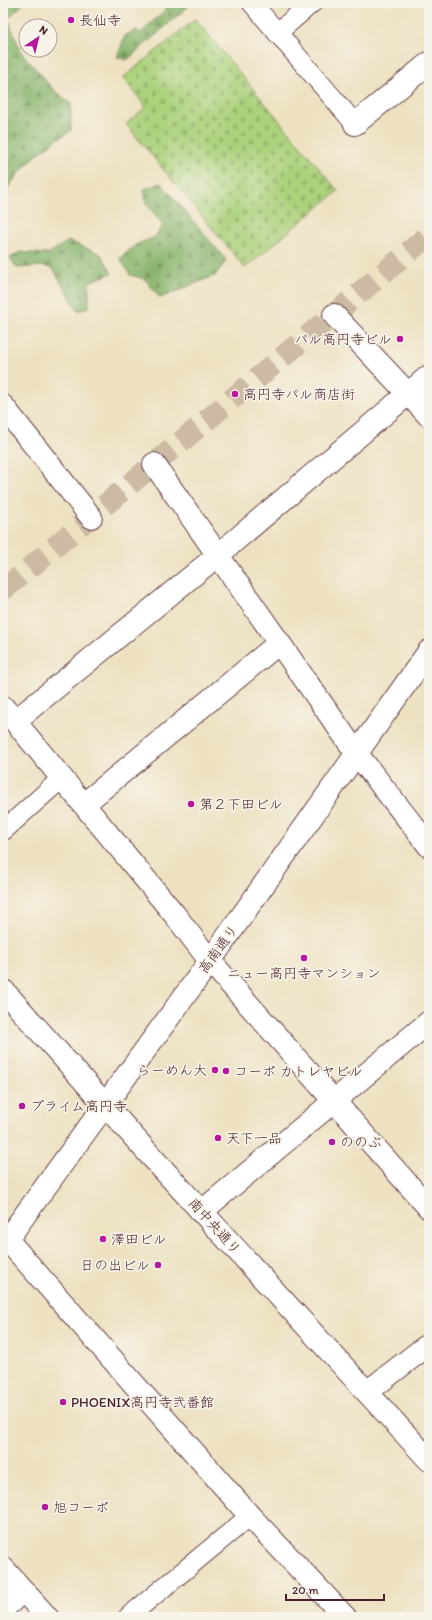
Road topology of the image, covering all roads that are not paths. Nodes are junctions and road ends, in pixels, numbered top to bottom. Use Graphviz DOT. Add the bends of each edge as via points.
graph roads {
  1 [pos="252,3"];
  2 [pos="312,3"];
  3 [pos="277,33"];
  4 [pos="429,63"];
  5 [pos="356,124"];
  6 [pos="334,315"];
  7 [pos="429,376"];
  8 [pos="408,394"];
  9 [pos="3,406"];
  10 [pos="429,416"];
  11 [pos="154,464"];
  12 [pos="92,517"];
  13 [pos="218,555"];
  14 [pos="279,643"];
  15 [pos="429,651"];
  16 [pos="9,714"];
  17 [pos="357,754"];
  18 [pos="62,778"];
  19 [pos="84,804"];
  20 [pos="3,831"];
  21 [pos="429,846"];
  22 [pos="210,961"];
  23 [pos="3,990"];
  24 [pos="429,1022"];
  25 [pos="333,1102"];
  26 [pos="105,1106"];
  27 [pos="429,1208"];
  28 [pos="201,1212"];
  29 [pos="4,1240"];
  30 [pos="429,1344"];
  31 [pos="367,1392"];
  32 [pos="429,1460"];
  33 [pos="250,1516"];
  34 [pos="3,1568"];
  35 [pos="24,1591"];
  36 [pos="3,1609"];
  37 [pos="47,1617"];
  38 [pos="128,1617"];
  39 [pos="345,1617"];
  1 -- 3 [label="lane"];
  2 -- 3 [label="lane"];
  3 -- 5 [label="lane"];
  4 -- 5 [label="street"];
  6 -- 8 [label="street"];
  7 -- 8 [label="street"];
  8 -- 10 [label="street"];
  8 -- 13 [label="street"];
  9 -- 12 [label="street"];
  11 -- 13 [label="street"];
  13 -- 14 [label="street"];
  13 -- 16 [label="street"];
  14 -- 17 [label="street"];
  14 -- 19 [label="street"];
  15 -- 17 [label="street, 高南通り"];
  16 -- 18 [label="street"];
  17 -- 21 [label="street"];
  17 -- 22 [label="street, 高南通り"];
  18 -- 19 [label="street"];
  18 -- 20 [label="lane"];
  19 -- 22 [label="street"];
  22 -- 25 [label="street"];
  22 -- 26 [label="street, 高南通り"];
  23 -- 26 [label="street, 南中央通り"];
  24 -- 25 [label="street"];
  25 -- 27 [label="street"];
  25 -- 28 [label="street"];
  26 -- 28 [label="street, 南中央通り"];
  26 -- 29 [label="street, 高南通り"];
  28 -- 31 [label="street, 南中央通り"];
  29 -- 33 [label="street"];
  30 -- 31 [label="street"];
  31 -- 32 [label="street, 南中央通り"];
  33 -- 38 [label="lane"];
  33 -- 39 [label="street"];
  34 -- 35 [label="street"];
  35 -- 36 [label="street"];
  35 -- 37 [label="street"];
}
